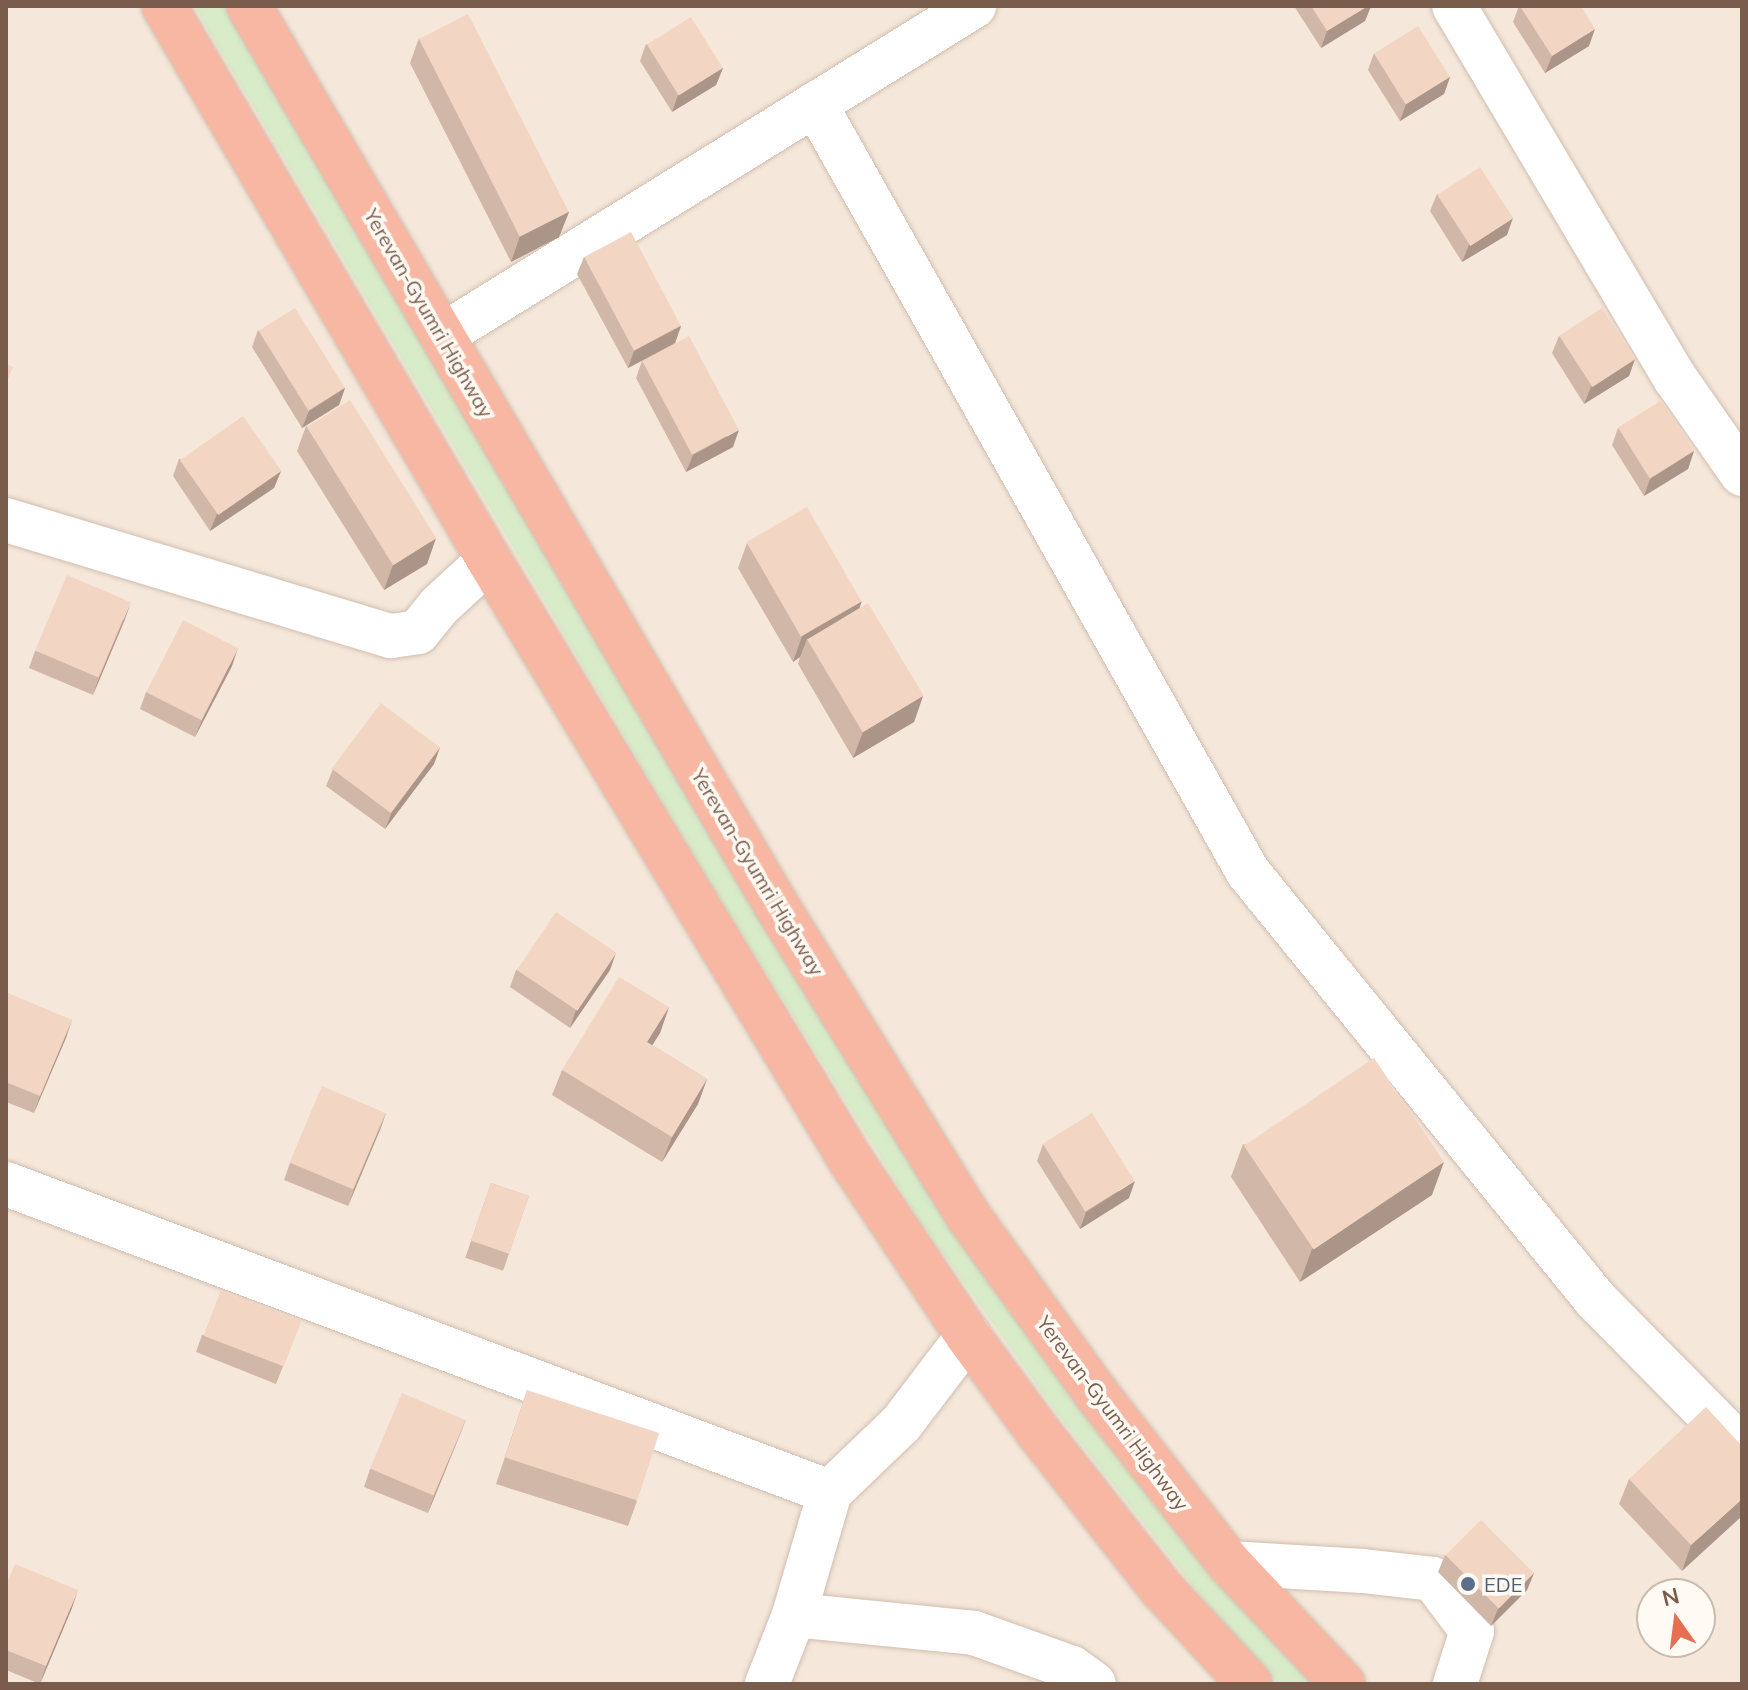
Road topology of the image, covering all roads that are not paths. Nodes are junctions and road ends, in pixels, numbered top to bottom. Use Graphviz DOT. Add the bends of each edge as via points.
graph roads {
  1 [pos="164,6"];
  2 [pos="249,6"];
  3 [pos="974,6"];
  4 [pos="1454,6"];
  5 [pos="815,104"];
  6 [pos="443,335"];
  7 [pos="1742,474"];
  8 [pos="6,520"];
  9 [pos="489,560"];
  10 [pos="6,1184"];
  11 [pos="968,1336"];
  12 [pos="1742,1448"];
  13 [pos="830,1492"];
  14 [pos="1229,1563"];
  15 [pos="794,1615"];
  16 [pos="767,1684"];
  17 [pos="1094,1684"];
  18 [pos="1250,1684"];
  19 [pos="1343,1684"];
  20 [pos="1455,1684"];
  1 -- 9 [label="highway"];
  2 -- 6 [label="highway, Yerevan-Gyumri Highway"];
  3 -- 5 [label="street"];
  4 -- 7 [label="street" via="1675,378"];
  5 -- 6 [label="street"];
  5 -- 12 [label="street" via="1248,872 1595,1299"];
  6 -- 14 [label="highway, Yerevan-Gyumri Highway" via="775,903 969,1217 1098,1396"];
  8 -- 9 [label="street" via="391,636 418,632"];
  9 -- 11 [label="highway" via="850,1159"];
  10 -- 13 [label="street"];
  11 -- 13 [label="street" via="901,1424"];
  11 -- 18 [label="highway" via="1161,1588"];
  13 -- 15 [label="street"];
  14 -- 19 [label="highway, Yerevan-Gyumri Highway"];
  14 -- 20 [label="street" via="1433,1579 1472,1631"];
  15 -- 16 [label="street"];
  15 -- 17 [label="street" via="974,1633 1072,1668"];
}
